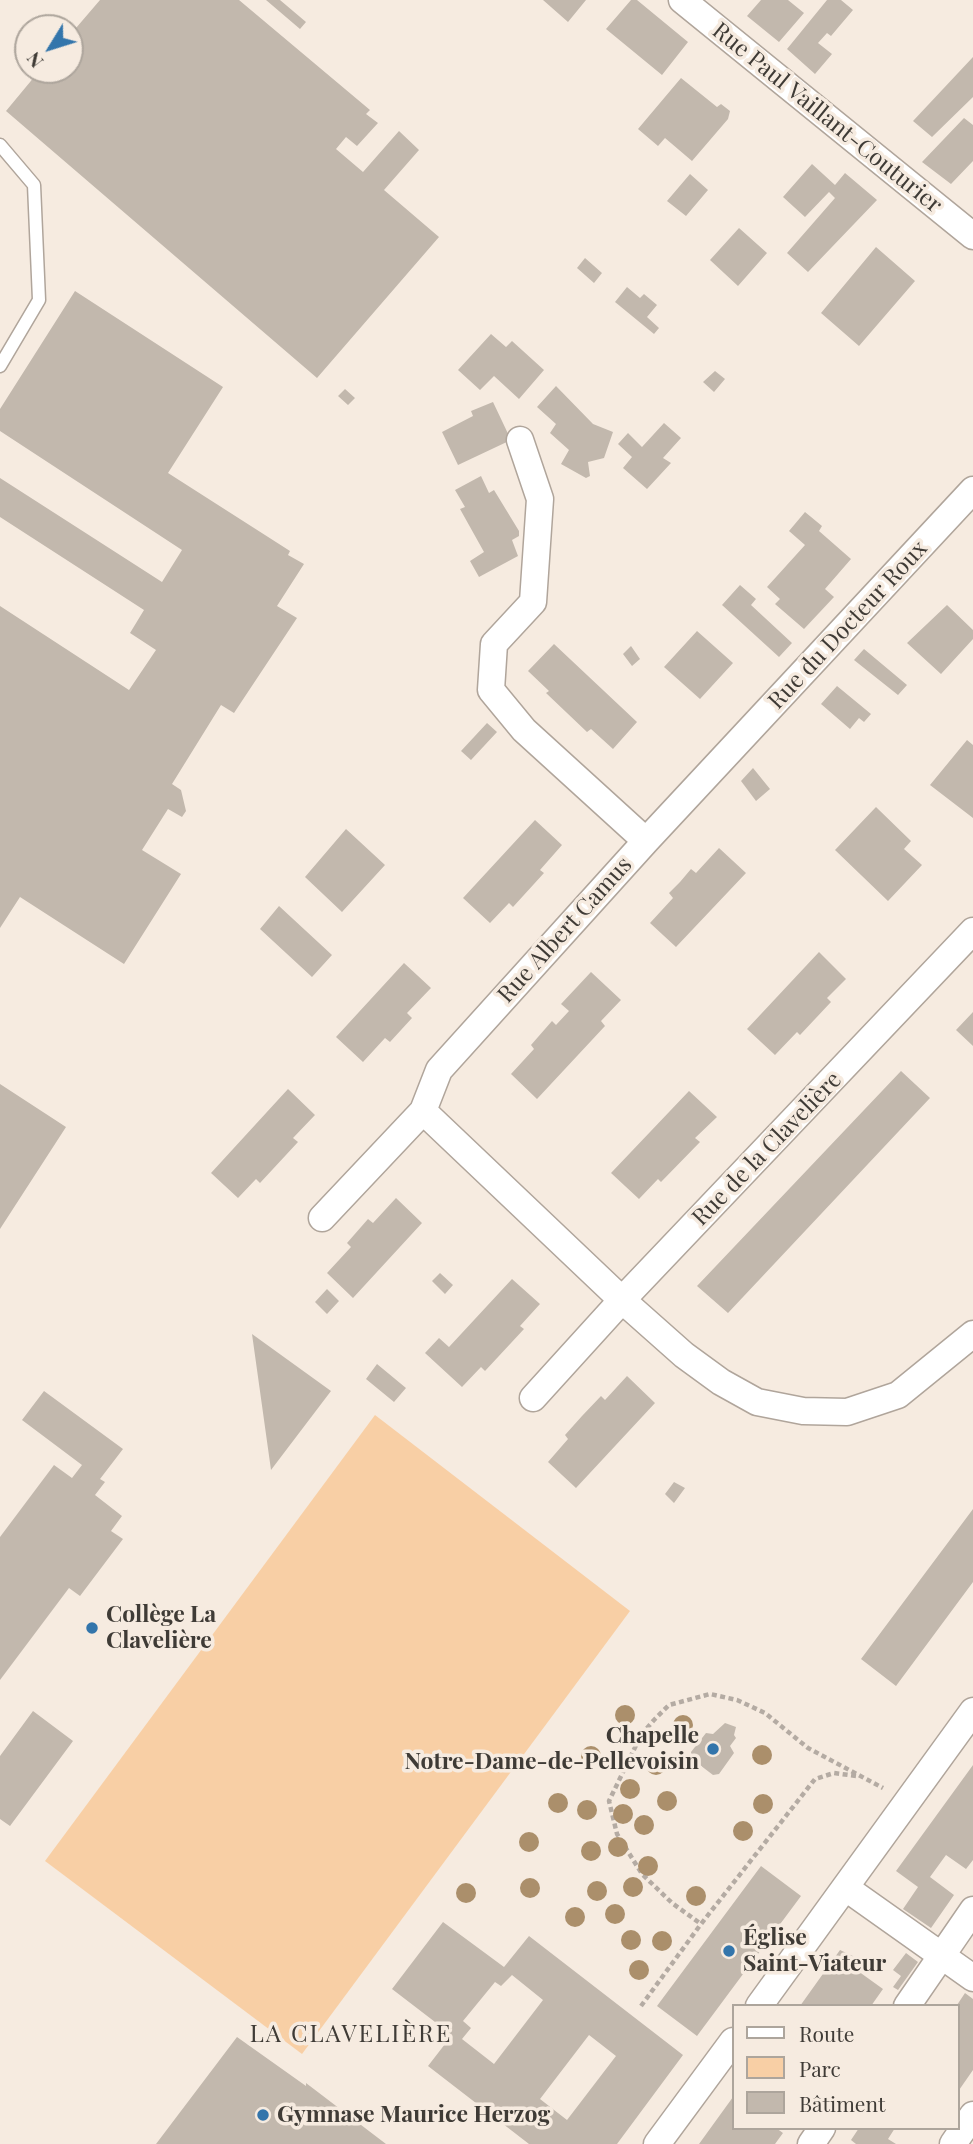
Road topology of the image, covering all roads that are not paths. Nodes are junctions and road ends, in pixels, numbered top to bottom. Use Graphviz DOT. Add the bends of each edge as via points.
graph roads {
  1 [pos="682,0"];
  2 [pos="0,145"];
  3 [pos="973,236"];
  4 [pos="0,366"];
  5 [pos="520,440"];
  6 [pos="973,490"];
  7 [pos="723,760"];
  8 [pos="646,841"];
  9 [pos="973,931"];
  10 [pos="424,1111"];
  11 [pos="322,1218"];
  12 [pos="622,1300"];
  13 [pos="973,1334"];
  14 [pos="533,1398"];
  15 [pos="972,1716"];
  16 [pos="846,1888"];
  17 [pos="973,1910"];
  18 [pos="942,1956"];
  19 [pos="973,1978"];
  20 [pos="760,2004"];
  21 [pos="908,2004"];
  22 [pos="732,2042"];
  23 [pos="973,2115"];
  24 [pos="657,2144"];
  25 [pos="953,2144"];
  1 -- 3 [label="street, Rue Paul Vaillant-Couturier"];
  2 -- 4 [label="lane" via="34,185 39,300"];
  5 -- 8 [label="street" via="540,499 533,602 495,644 491,690 524,730"];
  6 -- 7 [label="street, Rue du Docteur Roux"];
  7 -- 8 [label="street, Rue Albert Camus"];
  8 -- 10 [label="street, Rue Albert Camus" via="439,1070"];
  9 -- 12 [label="street, Rue de la Clavelière"];
  10 -- 11 [label="street, Rue Albert Camus"];
  10 -- 12 [label="street"];
  12 -- 13 [label="street" via="721,1382 757,1402 803,1411 847,1412 898,1395"];
  12 -- 14 [label="street"];
  15 -- 16 [label="street"];
  16 -- 18 [label="street"];
  16 -- 20 [label="street"];
  17 -- 18 [label="street"];
  18 -- 19 [label="street"];
  18 -- 21 [label="street"];
  22 -- 24 [label="street"];
  23 -- 25 [label="street"];
}
